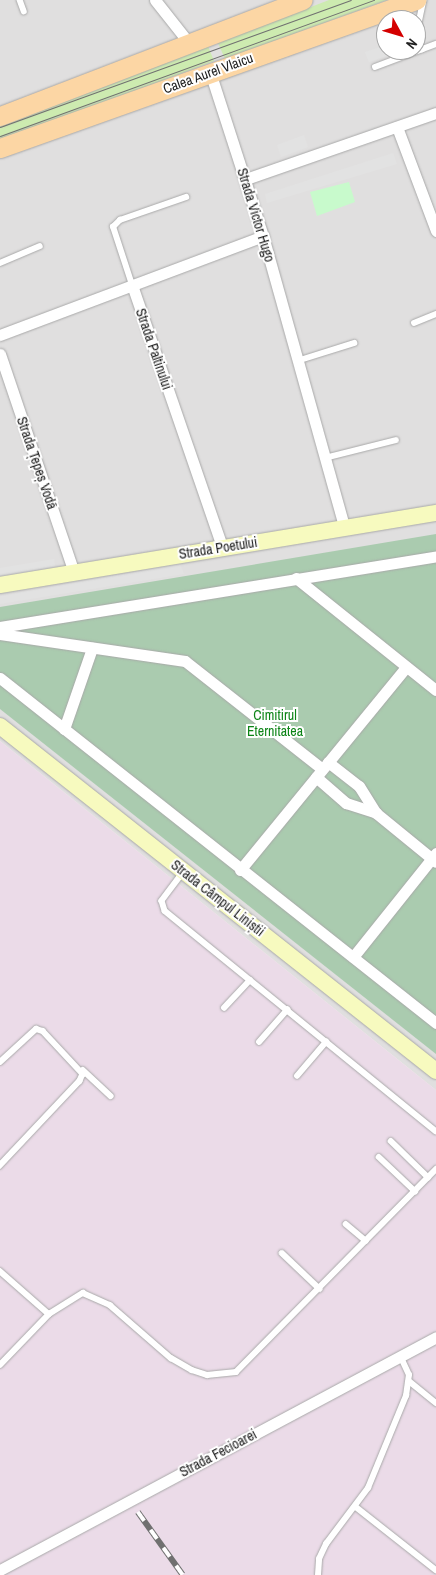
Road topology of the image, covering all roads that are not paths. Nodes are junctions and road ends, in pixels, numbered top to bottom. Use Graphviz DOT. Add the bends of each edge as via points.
graph roads {
  1 [pos="20,0"];
  2 [pos="155,0"];
  3 [pos="302,0"];
  4 [pos="416,0"];
  5 [pos="24,11"];
  6 [pos="188,43"];
  7 [pos="394,60"];
  8 [pos="375,67"];
  9 [pos="210,72"];
  10 [pos="436,113"];
  11 [pos="0,116"];
  12 [pos="397,127"];
  13 [pos="0,148"];
  14 [pos="246,179"];
  15 [pos="186,197"];
  16 [pos="436,231"];
  17 [pos="263,236"];
  18 [pos="40,246"];
  19 [pos="0,262"];
  20 [pos="132,285"];
  21 [pos="436,314"];
  22 [pos="414,323"];
  23 [pos="0,335"];
  24 [pos="354,343"];
  25 [pos="0,354"];
  26 [pos="297,361"];
  27 [pos="396,440"];
  28 [pos="325,458"];
  29 [pos="436,513"];
  30 [pos="345,529"];
  31 [pos="222,547"];
  32 [pos="436,556"];
  33 [pos="74,573"];
  34 [pos="296,578"];
  35 [pos="0,585"];
  36 [pos="0,627"];
  37 [pos="0,634"];
  38 [pos="92,648"];
  39 [pos="406,667"];
  40 [pos="0,678"];
  41 [pos="436,690"];
  42 [pos="0,726"];
  43 [pos="64,729"];
  44 [pos="322,769"];
  45 [pos="376,813"];
  46 [pos="434,858"];
  47 [pos="240,870"];
  48 [pos="184,871"];
  49 [pos="353,958"];
  50 [pos="250,980"];
  51 [pos="224,1008"];
  52 [pos="287,1010"];
  53 [pos="436,1023"];
  54 [pos="259,1042"];
  55 [pos="326,1042"];
  56 [pos="0,1062"];
  57 [pos="82,1070"];
  58 [pos="436,1071"];
  59 [pos="297,1076"];
  60 [pos="111,1096"];
  61 [pos="436,1131"];
  62 [pos="391,1141"];
  63 [pos="379,1157"];
  64 [pos="0,1166"];
  65 [pos="436,1169"];
  66 [pos="428,1177"];
  67 [pos="414,1191"];
  68 [pos="346,1224"];
  69 [pos="366,1241"];
  70 [pos="282,1253"];
  71 [pos="0,1271"];
  72 [pos="320,1288"];
  73 [pos="48,1314"];
  74 [pos="436,1337"];
  75 [pos="400,1356"];
  76 [pos="0,1365"];
  77 [pos="409,1381"];
  78 [pos="436,1402"];
  79 [pos="356,1507"];
  80 [pos="0,1570"];
  81 [pos="436,1570"];
  82 [pos="318,1575"];
  1 -- 5 [label="lane"];
  2 -- 6 [label="street"];
  3 -- 6 [label="main road"];
  4 -- 9 [label="main road, Calea Aurel Vlaicu" via="386,14"];
  6 -- 11 [label="main road"];
  7 -- 8 [label="lane"];
  9 -- 13 [label="main road, Calea Aurel Vlaicu"];
  9 -- 14 [label="street, Strada Victor Hugo"];
  10 -- 12 [label="street"];
  12 -- 14 [label="street"];
  12 -- 16 [label="street"];
  14 -- 17 [label="street, Strada Victor Hugo"];
  15 -- 20 [label="lane, Strada Paltinului" via="120,220 113,227"];
  17 -- 20 [label="street"];
  17 -- 26 [label="street, Strada Victor Hugo"];
  18 -- 19 [label="lane"];
  20 -- 23 [label="street"];
  20 -- 31 [label="street, Strada Paltinului"];
  21 -- 22 [label="lane"];
  24 -- 26 [label="lane"];
  25 -- 33 [label="street, Strada Țepeș Vodă"];
  26 -- 28 [label="street, Strada Victor Hugo"];
  27 -- 28 [label="lane"];
  28 -- 30 [label="street, Strada Victor Hugo"];
  29 -- 30 [label="street, Strada Poetului"];
  30 -- 31 [label="street, Strada Poetului"];
  31 -- 33 [label="street, Strada Poetului"];
  32 -- 34 [label="street"];
  33 -- 35 [label="street, Strada Poetului"];
  34 -- 36 [label="street"];
  34 -- 39 [label="street"];
  37 -- 38 [label="street"];
  38 -- 43 [label="street"];
  38 -- 44 [label="street" via="186,661"];
  39 -- 41 [label="street"];
  39 -- 44 [label="street"];
  40 -- 43 [label="street"];
  42 -- 48 [label="street, Strada Câmpul Liniștii"];
  43 -- 47 [label="street"];
  44 -- 45 [label="street" via="359,786"];
  44 -- 45 [label="street" via="346,803"];
  44 -- 47 [label="street"];
  45 -- 46 [label="street"];
  46 -- 49 [label="street"];
  47 -- 49 [label="street"];
  48 -- 50 [label="lane" via="163,898 162,908"];
  48 -- 58 [label="street, Strada Câmpul Liniștii"];
  49 -- 53 [label="street"];
  50 -- 51 [label="lane"];
  50 -- 52 [label="lane"];
  52 -- 54 [label="lane"];
  52 -- 55 [label="lane"];
  55 -- 59 [label="lane"];
  55 -- 61 [label="lane"];
  56 -- 57 [label="lane" via="36,1029 43,1031"];
  57 -- 60 [label="lane"];
  57 -- 64 [label="lane" via="80,1081"];
  62 -- 66 [label="lane"];
  63 -- 67 [label="lane"];
  65 -- 66 [label="lane"];
  66 -- 67 [label="lane"];
  67 -- 69 [label="lane"];
  68 -- 69 [label="lane"];
  69 -- 72 [label="lane"];
  70 -- 72 [label="lane"];
  71 -- 73 [label="lane"];
  72 -- 73 [label="lane" via="249,1361 236,1372 224,1375 207,1375 171,1358 96,1296 83,1293 74,1296"];
  73 -- 76 [label="lane"];
  74 -- 75 [label="street, Strada Fecioarei"];
  75 -- 77 [label="lane"];
  75 -- 80 [label="street, Strada Fecioarei"];
  77 -- 78 [label="lane"];
  77 -- 79 [label="lane" via="376,1472"];
  79 -- 81 [label="lane"];
  79 -- 82 [label="lane" via="326,1544 319,1559"];
}
